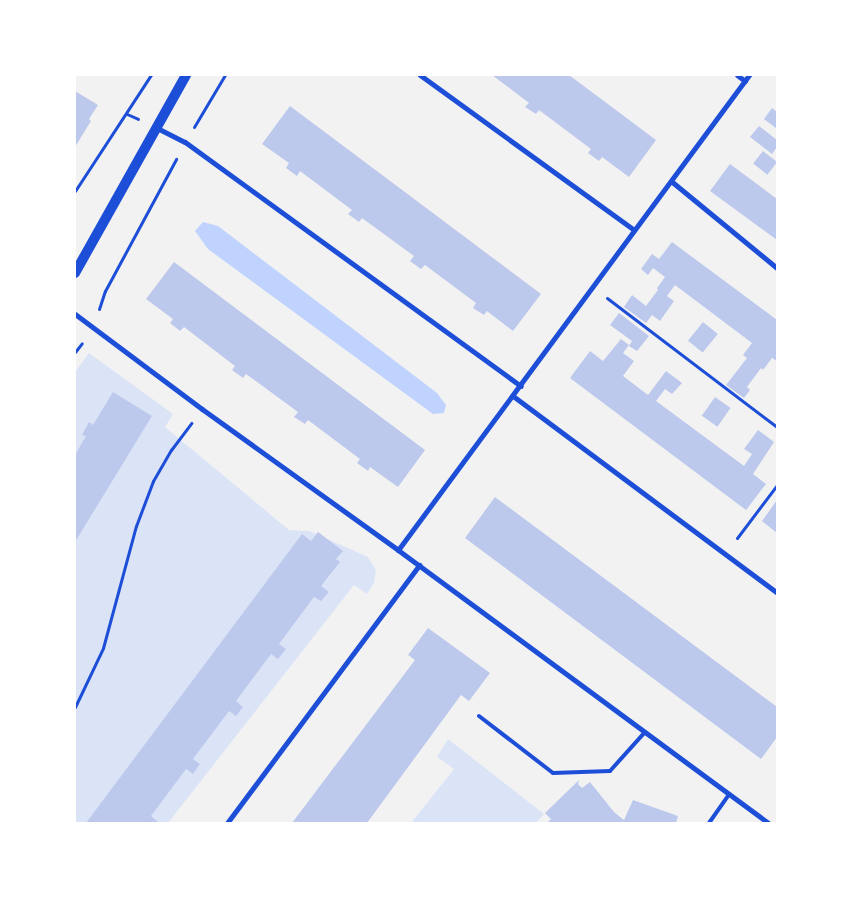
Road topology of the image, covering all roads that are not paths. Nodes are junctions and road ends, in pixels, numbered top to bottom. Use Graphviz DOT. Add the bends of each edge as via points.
graph roads {
  1 [pos="186,75"];
  2 [pos="420,75"];
  3 [pos="736,75"];
  4 [pos="749,75"];
  5 [pos="744,81"];
  6 [pos="156,128"];
  7 [pos="671,181"];
  8 [pos="634,230"];
  9 [pos="777,268"];
  10 [pos="75,273"];
  11 [pos="75,314"];
  12 [pos="521,386"];
  13 [pos="513,396"];
  14 [pos="398,550"];
  15 [pos="419,565"];
  16 [pos="777,593"];
  17 [pos="478,716"];
  18 [pos="645,732"];
  19 [pos="729,794"];
  20 [pos="227,823"];
  21 [pos="709,823"];
  22 [pos="768,823"];
  1 -- 6 [label="main road"];
  2 -- 8 [label="street"];
  3 -- 5 [label="street"];
  4 -- 5 [label="street"];
  5 -- 7 [label="street"];
  6 -- 10 [label="main road"];
  6 -- 12 [label="street" via="186,142"];
  7 -- 8 [label="street"];
  7 -- 9 [label="street"];
  8 -- 12 [label="street"];
  11 -- 14 [label="street"];
  12 -- 13 [label="street"];
  13 -- 14 [label="street"];
  13 -- 16 [label="street"];
  14 -- 15 [label="street"];
  15 -- 18 [label="street"];
  15 -- 20 [label="street"];
  17 -- 18 [label="lane" via="553,773 610,771"];
  18 -- 19 [label="street"];
  19 -- 21 [label="lane"];
  19 -- 22 [label="street"];
}
